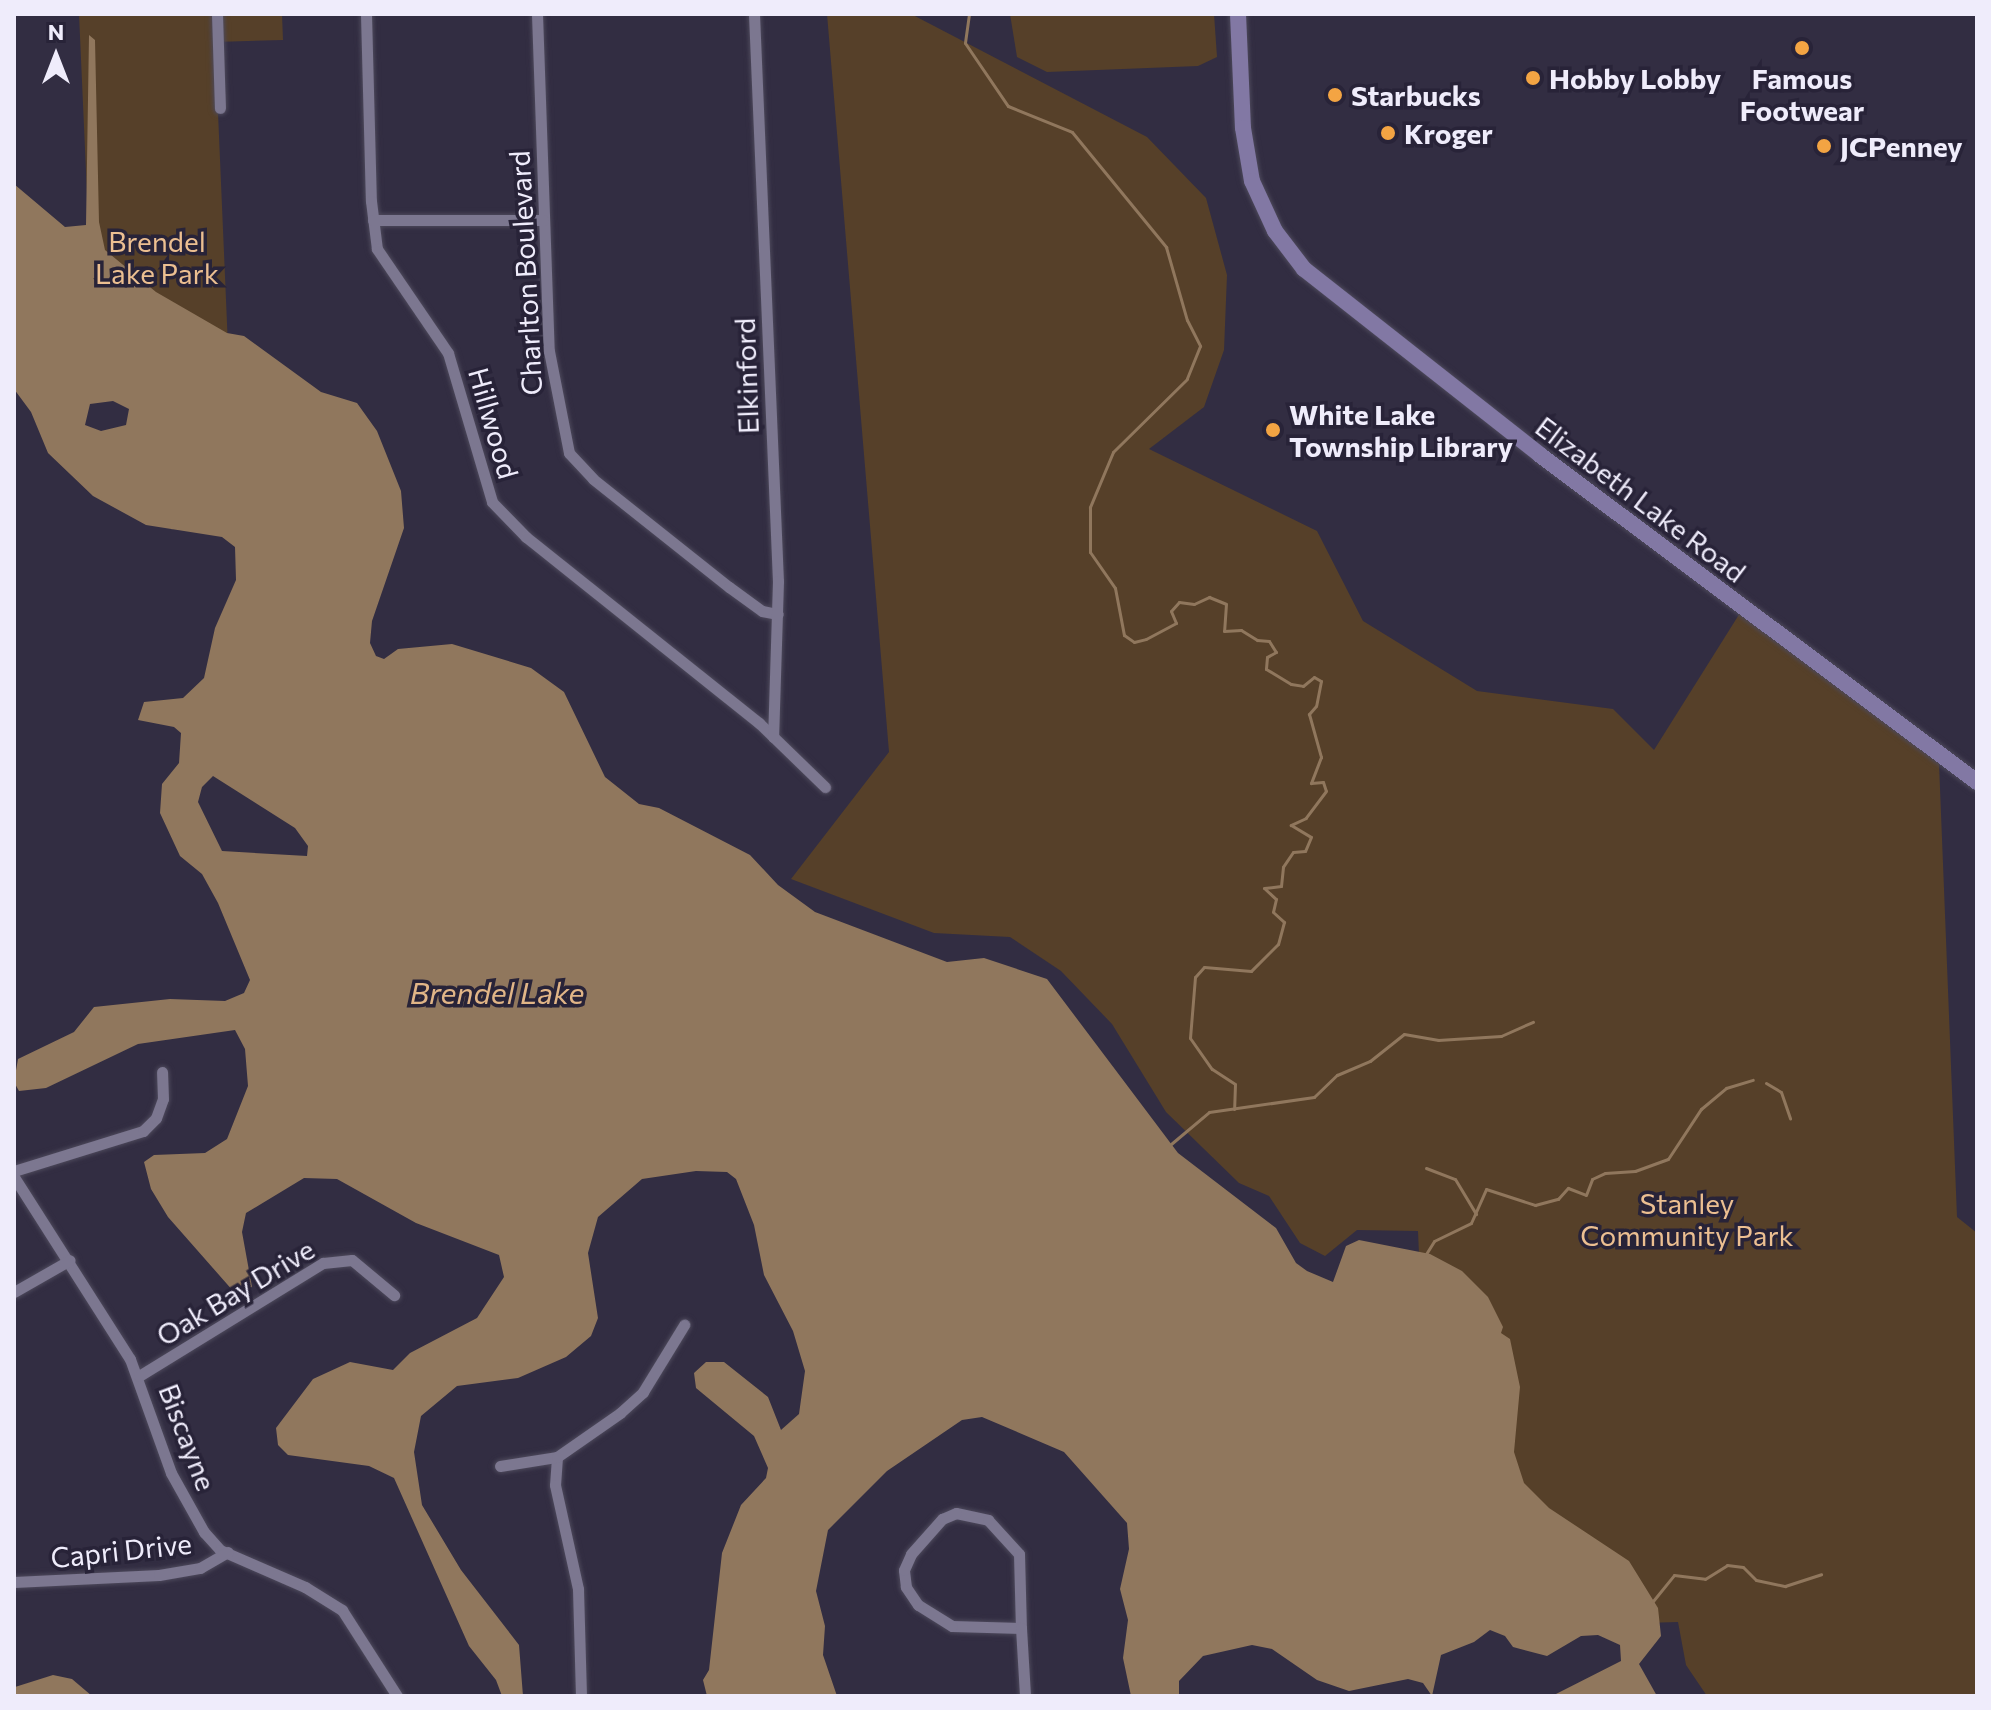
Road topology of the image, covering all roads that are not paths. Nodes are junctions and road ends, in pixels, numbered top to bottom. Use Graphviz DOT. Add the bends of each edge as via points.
graph roads {
  1 [pos="217,14"];
  2 [pos="366,14"];
  3 [pos="537,14"];
  4 [pos="754,14"];
  5 [pos="1238,14"];
  6 [pos="220,108"];
  7 [pos="373,220"];
  8 [pos="543,220"];
  9 [pos="778,614"];
  10 [pos="773,737"];
  11 [pos="1977,782"];
  12 [pos="825,787"];
  13 [pos="162,1072"];
  14 [pos="14,1174"];
  15 [pos="70,1260"];
  16 [pos="14,1292"];
  17 [pos="394,1295"];
  18 [pos="684,1325"];
  19 [pos="139,1376"];
  20 [pos="557,1457"];
  21 [pos="500,1466"];
  22 [pos="228,1552"];
  23 [pos="14,1582"];
  24 [pos="1021,1628"];
  25 [pos="397,1696"];
  26 [pos="581,1696"];
  27 [pos="1025,1696"];
  1 -- 6 [label="street"];
  2 -- 7 [label="street, Hillwood"];
  3 -- 8 [label="street, Charlton Boulevard"];
  4 -- 9 [label="street, Elkinford"];
  5 -- 11 [label="street, Elizabeth Lake Road" via="1243,128 1252,181 1275,231 1304,269 1532,449"];
  7 -- 8 [label="street"];
  7 -- 10 [label="street, Hillwood" via="386,266 434,326 448,353 499,513"];
  8 -- 9 [label="street, Charlton Boulevard" via="553,389 569,453 593,479 729,587 762,611"];
  9 -- 10 [label="street, Elkinford"];
  10 -- 12 [label="street, Hillwood"];
  13 -- 14 [label="street" via="163,1099 156,1118 143,1131"];
  14 -- 15 [label="street, Biscayne"];
  15 -- 16 [label="street"];
  15 -- 19 [label="street, Biscayne"];
  17 -- 19 [label="street, Oak Bay Drive" via="352,1260 323,1263"];
  18 -- 20 [label="street" via="643,1392"];
  19 -- 22 [label="street, Biscayne" via="184,1499 204,1532"];
  20 -- 21 [label="street"];
  20 -- 26 [label="street" via="555,1485 580,1604"];
  22 -- 23 [label="street, Capri Drive" via="200,1568 159,1575"];
  22 -- 25 [label="street, Biscayne" via="342,1610"];
  24 -- 24 [label="street" via="1023,1575 1009,1538 976,1515 956,1513 942,1519 904,1570 918,1605 952,1626"];
  24 -- 27 [label="street"];
}
